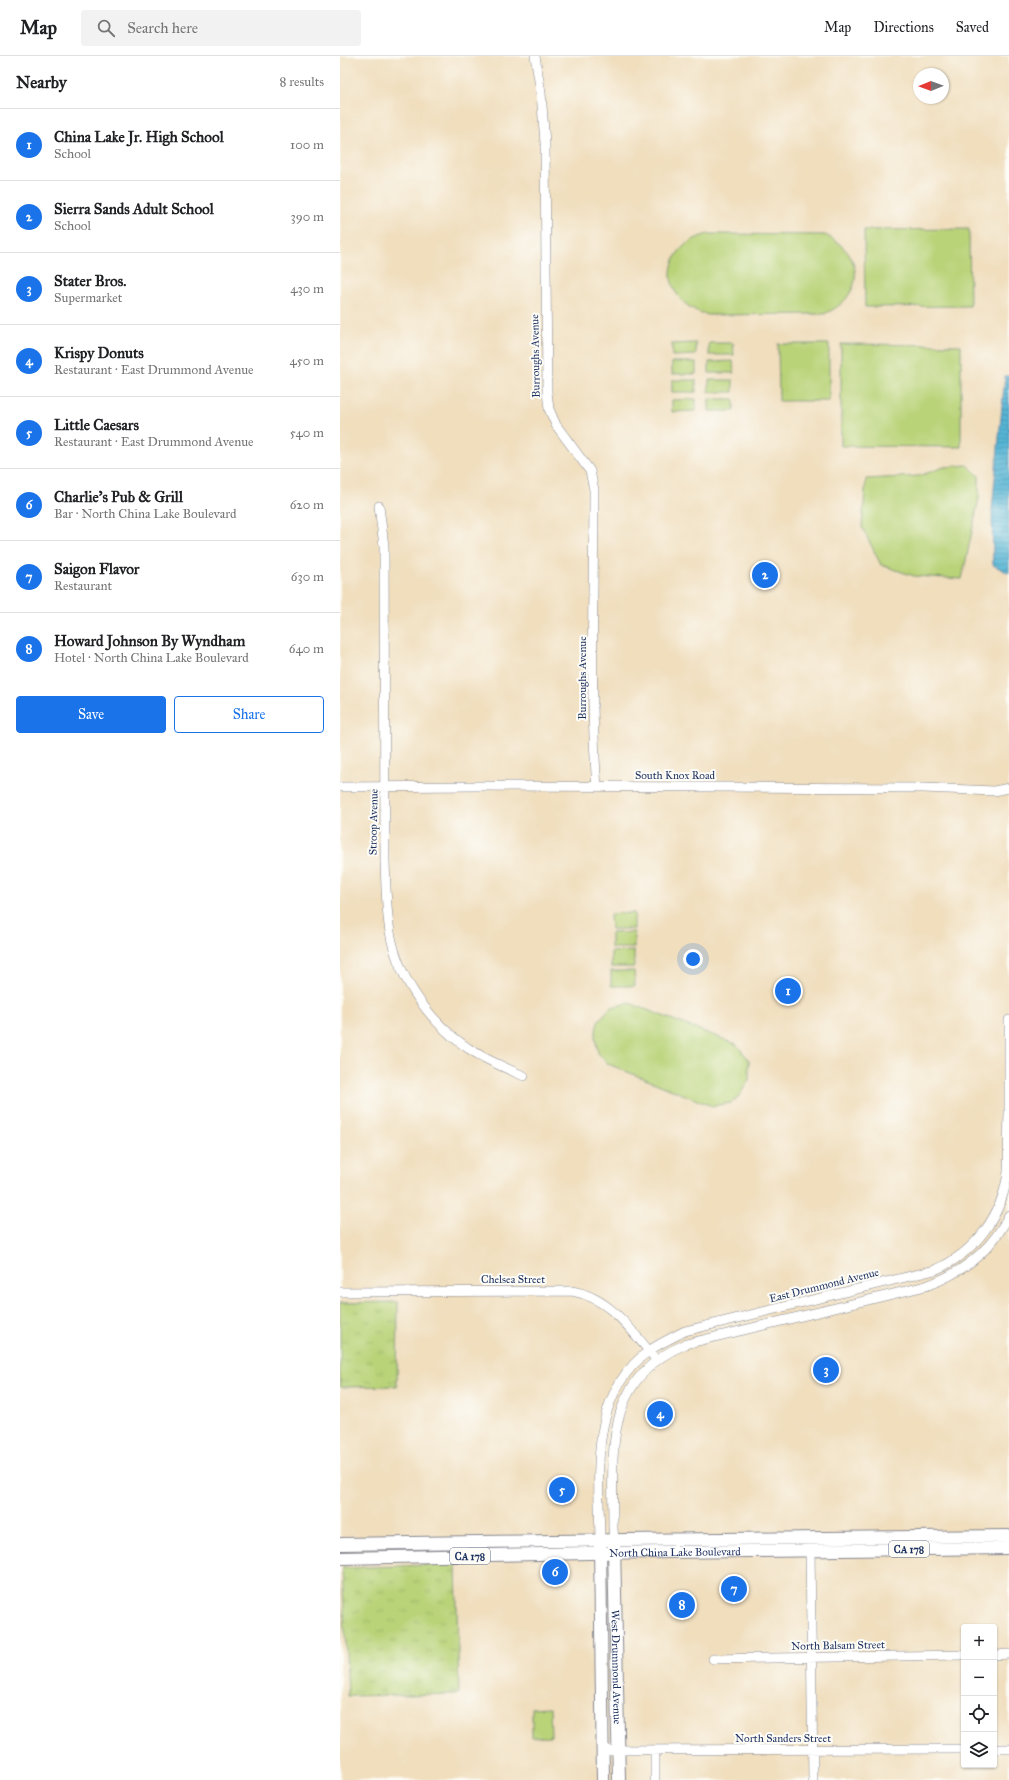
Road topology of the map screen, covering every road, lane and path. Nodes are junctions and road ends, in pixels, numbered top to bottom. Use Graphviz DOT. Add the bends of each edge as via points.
graph roads {
  1 [pos="535,56"];
  2 [pos="379,506"];
  3 [pos="597,786"];
  4 [pos="340,787"];
  5 [pos="386,787"];
  6 [pos="1009,788"];
  7 [pos="1009,1020"];
  8 [pos="524,1076"];
  9 [pos="1009,1215"];
  10 [pos="340,1292"];
  11 [pos="649,1352"];
  12 [pos="657,1361"];
  13 [pos="1009,1536"];
  14 [pos="600,1540"];
  15 [pos="614,1540"];
  16 [pos="340,1544"];
  17 [pos="366,1544"];
  18 [pos="1009,1548"];
  19 [pos="340,1550"];
  20 [pos="810,1550"];
  21 [pos="600,1553"];
  22 [pos="614,1553"];
  23 [pos="340,1558"];
  24 [pos="1009,1654"];
  25 [pos="961,1655"];
  26 [pos="997,1655"];
  27 [pos="811,1658"];
  28 [pos="713,1659"];
  29 [pos="961,1749"];
  30 [pos="997,1749"];
  31 [pos="1009,1749"];
  32 [pos="602,1750"];
  33 [pos="812,1750"];
  34 [pos="618,1751"];
  35 [pos="655,1751"];
  36 [pos="603,1780"];
  37 [pos="619,1780"];
  38 [pos="655,1780"];
  39 [pos="813,1780"];
  1 -- 3 [label="street, Burroughs Avenue" via="541,93 544,143 546,392 549,409 556,425 590,471 594,490 594,755"];
  2 -- 5 [label="street, Stroop Avenue" via="384,546"];
  3 -- 5 [label="street, South Knox Road"];
  3 -- 6 [label="street, South Knox Road" via="994,791"];
  4 -- 5 [label="street, South Knox Road"];
  5 -- 8 [label="street, Stroop Avenue" via="387,907 396,958 404,976 418,999 443,1028 463,1045 482,1057"];
  7 -- 11 [label="street, East Drummond Avenue" via="1008,1159 1005,1186 991,1222 968,1250 947,1264 920,1274 686,1331"];
  9 -- 12 [label="street" via="996,1237 980,1255 939,1281 692,1343 673,1350"];
  10 -- 11 [label="street, Chelsea Street" via="584,1293 608,1306"];
  11 -- 12 [label="street, Chelsea Street"];
  11 -- 14 [label="street, East Drummond Avenue" via="621,1382 611,1398 603,1423 600,1448"];
  12 -- 15 [label="street" via="647,1369 628,1394 616,1424 613,1451"];
  13 -- 15 [label="main road, North China Lake Boulevard / CA 178"];
  14 -- 15 [label="main road, North China Lake Boulevard / CA 178"];
  14 -- 17 [label="main road, North China Lake Boulevard / CA 178"];
  14 -- 21 [label="main road, West Drummond Avenue"];
  15 -- 22 [label="main road, West Drummond Avenue"];
  16 -- 17 [label="main road, North China Lake Boulevard / CA 178"];
  17 -- 19 [label="main road" via="358,1550"];
  18 -- 20 [label="main road, North China Lake Boulevard / CA 178"];
  20 -- 22 [label="main road, North China Lake Boulevard / CA 178"];
  20 -- 27 [label="street"];
  21 -- 22 [label="main road, North China Lake Boulevard / CA 178"];
  21 -- 23 [label="main road, North China Lake Boulevard / CA 178"];
  21 -- 32 [label="main road, West Drummond Avenue"];
  22 -- 34 [label="main road, West Drummond Avenue"];
  24 -- 26 [label="street"];
  25 -- 27 [label="street, North Balsam Street"];
  27 -- 28 [label="street, North Balsam Street"];
  27 -- 33 [label="street"];
  29 -- 33 [label="street, North Sanders Street"];
  30 -- 31 [label="street"];
  32 -- 34 [label="street, North Sanders Street"];
  32 -- 36 [label="main road, West Drummond Avenue"];
  33 -- 35 [label="street, North Sanders Street"];
  33 -- 39 [label="street"];
  34 -- 35 [label="street, North Sanders Street"];
  34 -- 37 [label="main road, West Drummond Avenue"];
  35 -- 38 [label="street"];
}
